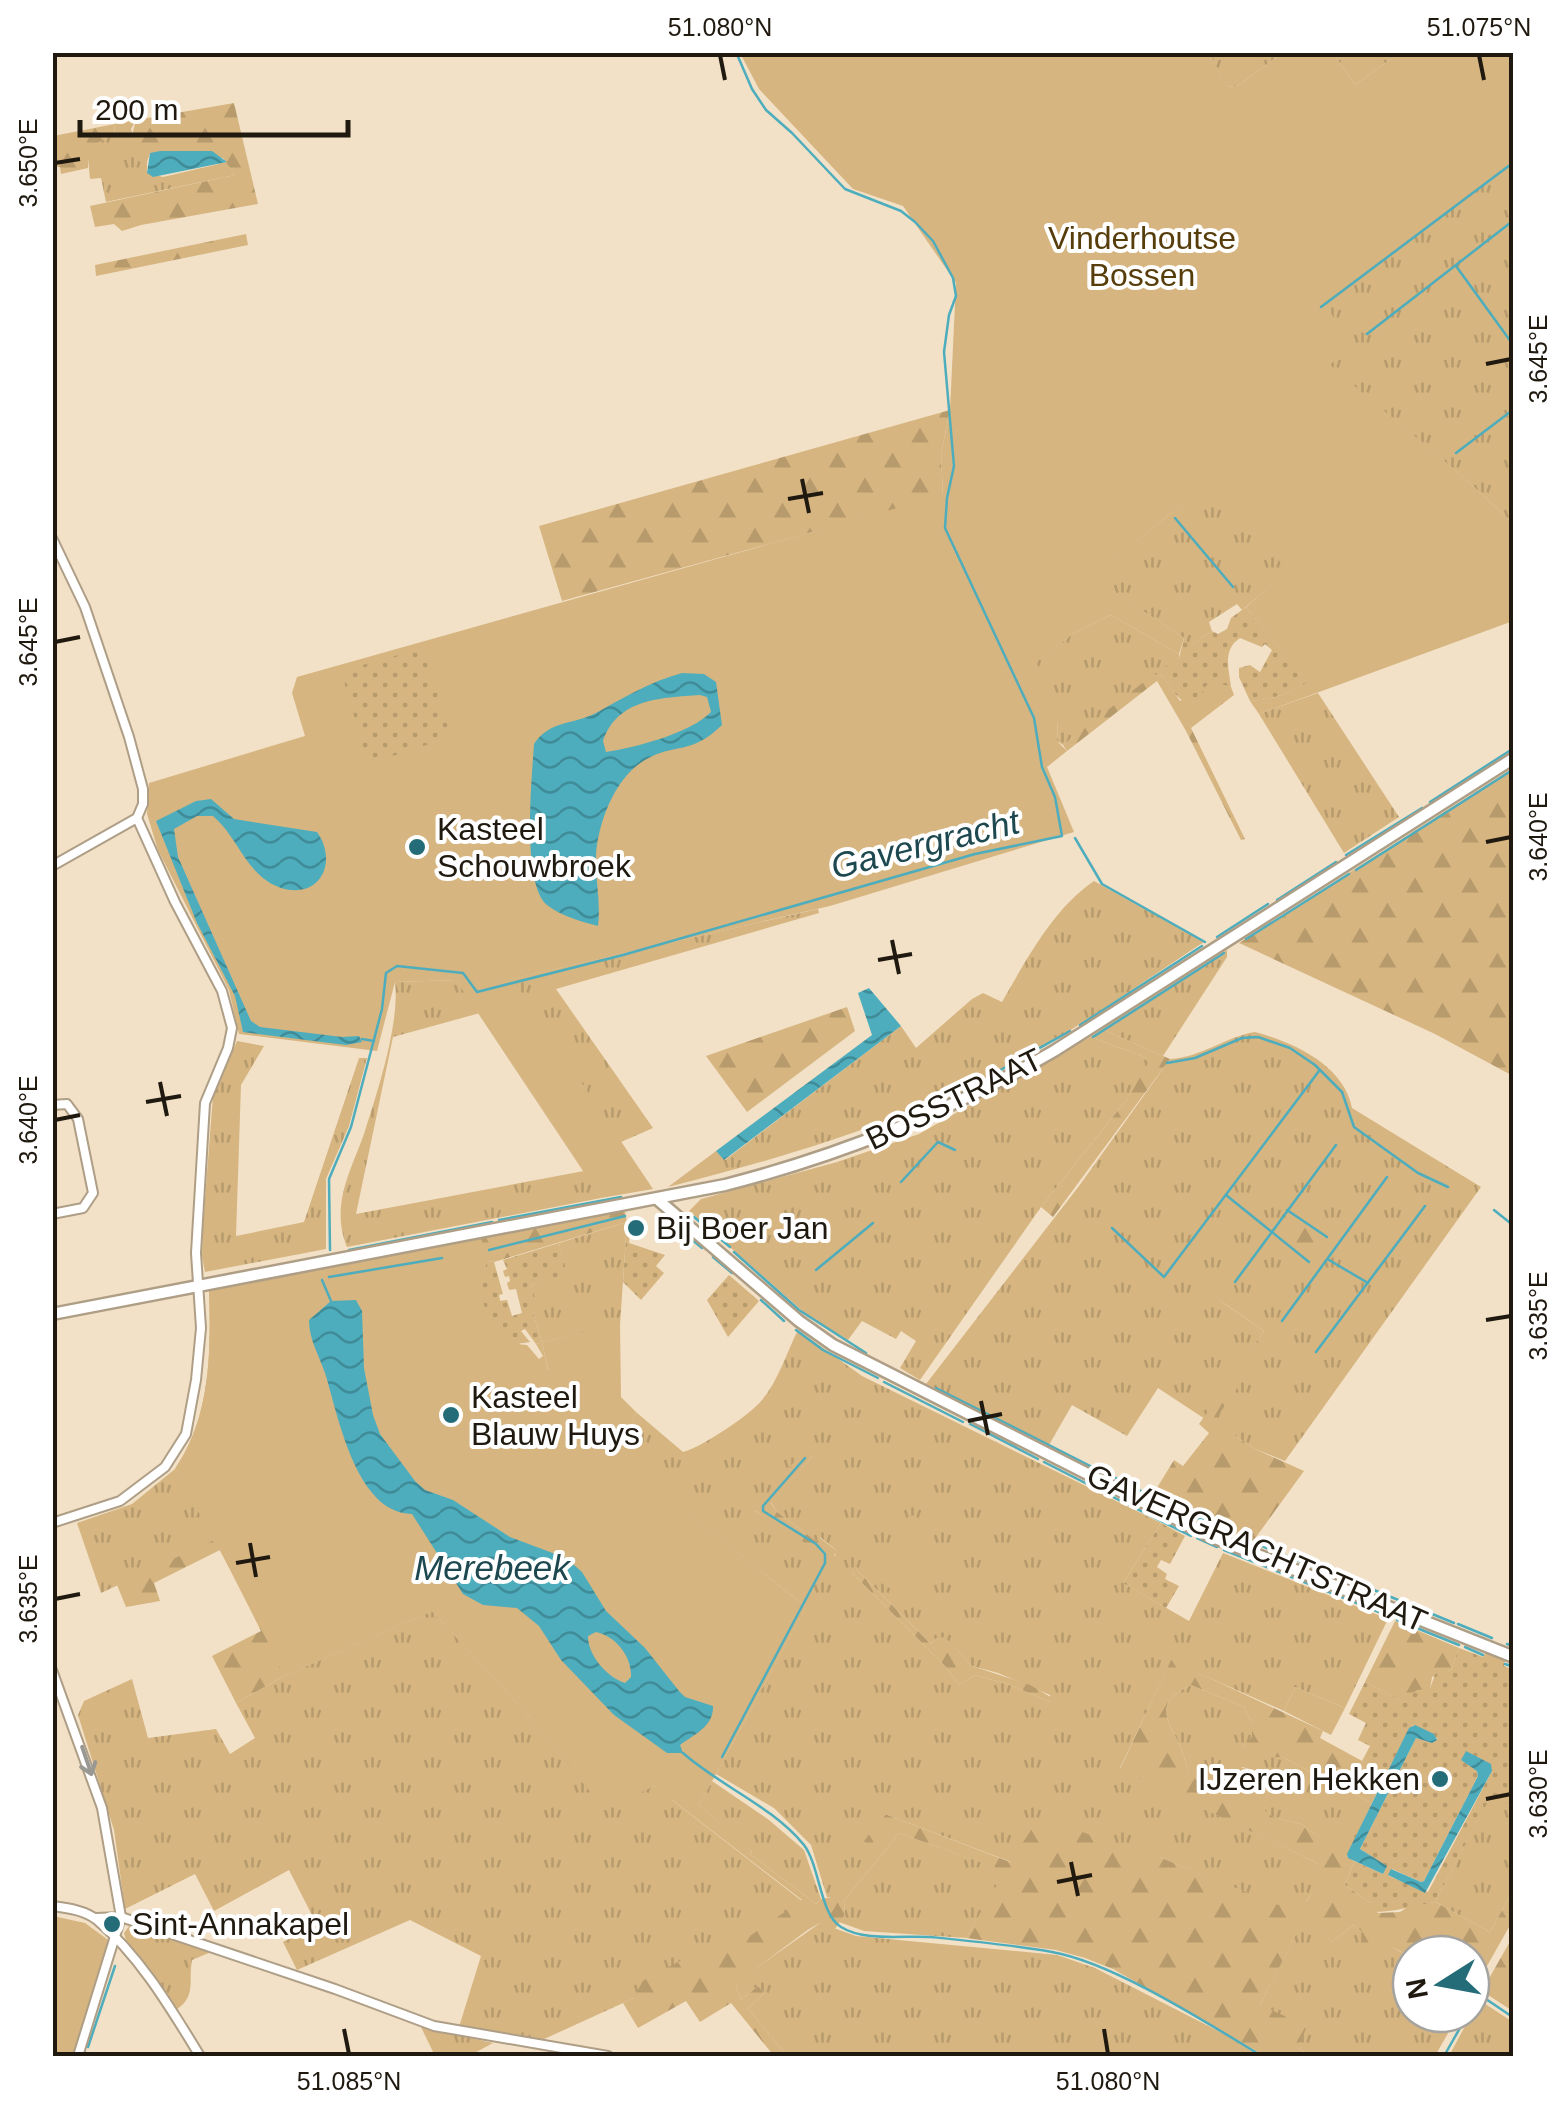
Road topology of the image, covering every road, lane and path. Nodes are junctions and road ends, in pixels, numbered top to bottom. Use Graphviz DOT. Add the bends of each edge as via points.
graph roads {
  1 [pos="52,538"];
  2 [pos="1514,758"];
  3 [pos="137,818"];
  4 [pos="52,866"];
  5 [pos="52,1105"];
  6 [pos="657,1199"];
  7 [pos="52,1214"];
  8 [pos="200,1285"];
  9 [pos="52,1314"];
  10 [pos="52,1523"];
  11 [pos="1514,1657"];
  12 [pos="52,1670"];
  13 [pos="52,1906"];
  14 [pos="96,1918"];
  15 [pos="122,1918"];
  16 [pos="118,1938"];
  17 [pos="78,2056"];
  18 [pos="200,2056"];
  19 [pos="608,2056"];
  1 -- 3 [label="street" via="86,607 129,736 142,789"];
  2 -- 6 [label="street, BOSSTRAAT" via="992,1087 817,1160"];
  3 -- 4 [label="street"];
  3 -- 8 [label="street" via="230,1016 230,1043 205,1103"];
  5 -- 7 [label="street" via="67,1104 76,1114 93,1193 83,1208"];
  6 -- 8 [label="street, BOSSTRAAT"];
  6 -- 11 [label="street, GAVERGRACHTSTRAAT" via="833,1345 1210,1536"];
  8 -- 9 [label="street, BOSSTRAAT"];
  8 -- 10 [label="street" via="194,1400 180,1447 129,1496"];
  12 -- 15 [label="street, one-way" via="102,1808"];
  13 -- 14 [label="street"];
  14 -- 15 [label="street"];
  14 -- 16 [label="street"];
  15 -- 16 [label="street"];
  15 -- 19 [label="street" via="434,2026"];
  16 -- 17 [label="street"];
  16 -- 18 [label="street"];
}
